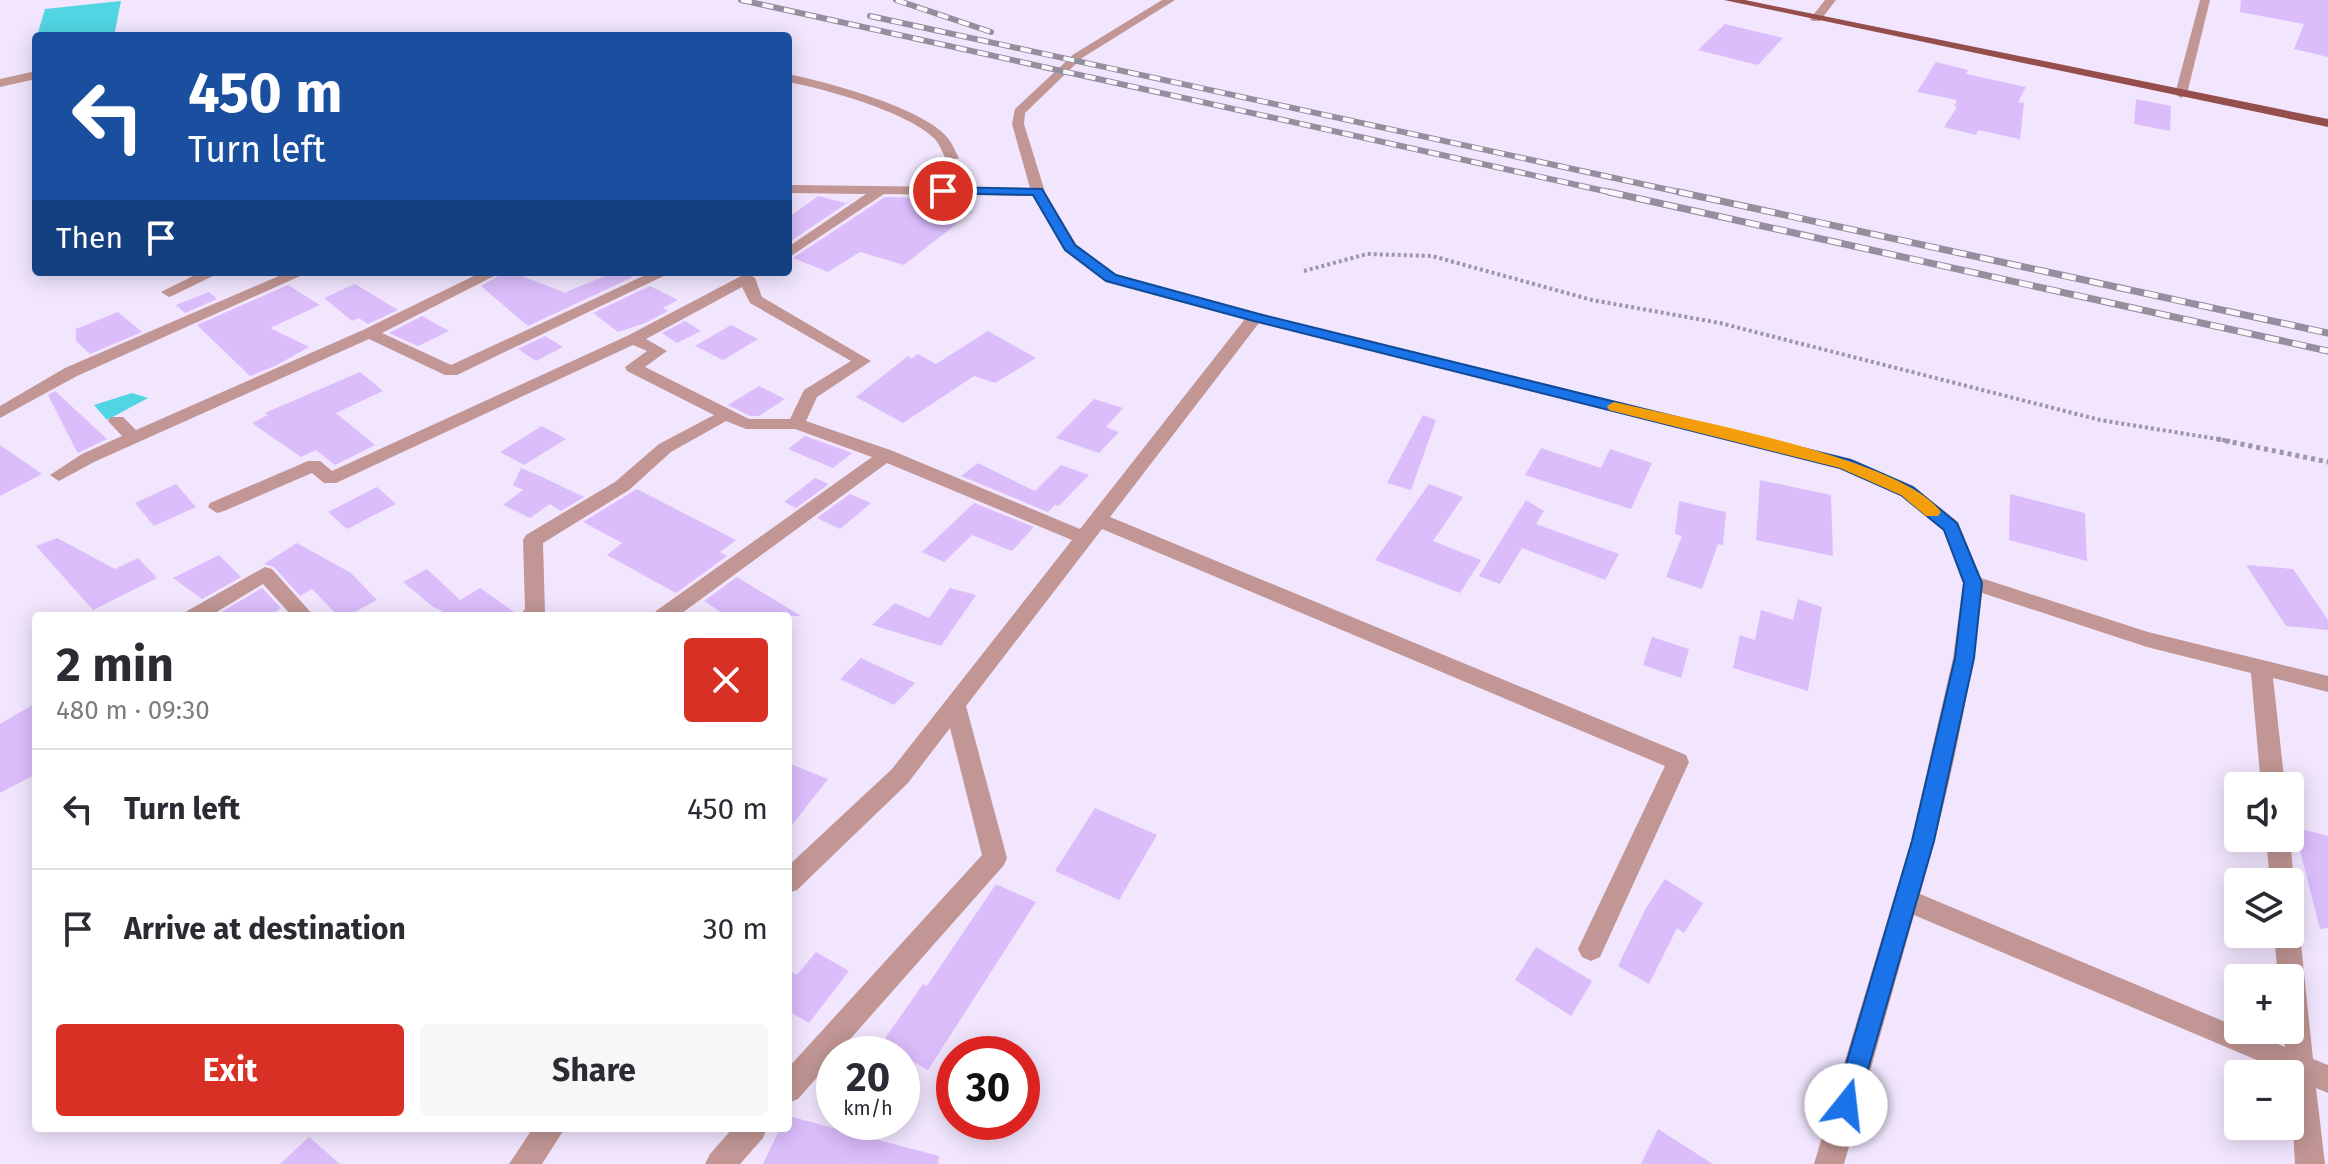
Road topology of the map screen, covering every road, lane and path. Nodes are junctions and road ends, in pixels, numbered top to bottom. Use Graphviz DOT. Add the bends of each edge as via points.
graph roads {
  1 [pos="1170,0"];
  2 [pos="1729,0"];
  3 [pos="1831,0"];
  4 [pos="2205,0"];
  5 [pos="1816,19"];
  6 [pos="32,76"];
  7 [pos="792,79"];
  8 [pos="0,83"];
  9 [pos="2181,94"];
  10 [pos="2328,123"];
  11 [pos="952,158"];
  12 [pos="881,190"];
  13 [pos="792,192"];
  14 [pos="1038,192"];
  15 [pos="792,251"];
  16 [pos="1304,271"];
  17 [pos="204,276"];
  18 [pos="292,276"];
  19 [pos="486,276"];
  20 [pos="655,276"];
  21 [pos="750,276"];
  22 [pos="752,276"];
  23 [pos="169,292"];
  24 [pos="1255,317"];
  25 [pos="369,333"];
  26 [pos="633,339"];
  27 [pos="0,413"];
  28 [pos="719,419"];
  29 [pos="117,421"];
  30 [pos="796,424"];
  31 [pos="134,439"];
  32 [pos="887,455"];
  33 [pos="2328,462"];
  34 [pos="59,475"];
  35 [pos="217,507"];
  36 [pos="1099,520"];
  37 [pos="1084,538"];
  38 [pos="1973,583"];
  39 [pos="201,612"];
  40 [pos="300,612"];
  41 [pos="535,612"];
  42 [pos="669,612"];
  43 [pos="2261,667"];
  44 [pos="2328,684"];
  45 [pos="955,705"];
  46 [pos="2272,772"];
  47 [pos="792,878"];
  48 [pos="1906,900"];
  49 [pos="2288,948"];
  50 [pos="1591,949"];
  51 [pos="2283,1060"];
  52 [pos="2299,1060"];
  53 [pos="2304,1069"];
  54 [pos="2328,1079"];
  55 [pos="792,1085"];
  56 [pos="2304,1106"];
  57 [pos="548,1132"];
  58 [pos="749,1132"];
  59 [pos="524,1164"];
  60 [pos="720,1164"];
  61 [pos="1829,1164"];
  62 [pos="2310,1164"];
  1 -- 14 [label="street" via="1078,56 1019,112"];
  2 -- 5 [label="main road"];
  3 -- 5 [label="street"];
  4 -- 9 [label="street"];
  5 -- 9 [label="main road"];
  6 -- 8 [label="street"];
  7 -- 11 [label="street" via="918,123 940,137"];
  9 -- 10 [label="main road"];
  12 -- 13 [label="street"];
  12 -- 14 [label="street"];
  12 -- 15 [label="street"];
  14 -- 24 [label="street" via="1070,247 1111,278"];
  16 -- 33 [label="path" via="1367,254 1432,256 1592,300 1720,323 2100,420"];
  17 -- 23 [label="street"];
  18 -- 27 [label="street" via="71,372"];
  19 -- 25 [label="street"];
  20 -- 25 [label="street" via="451,371"];
  21 -- 26 [label="street"];
  22 -- 30 [label="street" via="755,300 863,361 810,394"];
  24 -- 36 [label="street"];
  24 -- 38 [label="street" via="1846,464 1907,491 1951,527"];
  25 -- 31 [label="street"];
  26 -- 30 [label="street" via="659,351 633,367 746,424"];
  26 -- 35 [label="street" via="330,479 314,465"];
  28 -- 41 [label="street" via="665,448 622,486 533,540"];
  29 -- 31 [label="street"];
  30 -- 32 [label="street"];
  31 -- 34 [label="street"];
  32 -- 37 [label="street"];
  32 -- 42 [label="street"];
  36 -- 37 [label="street"];
  36 -- 50 [label="street" via="1678,762"];
  37 -- 45 [label="street"];
  38 -- 43 [label="street" via="2147,639"];
  38 -- 48 [label="street" via="1964,658"];
  39 -- 40 [label="street" via="265,574"];
  43 -- 44 [label="street"];
  43 -- 46 [label="street"];
  45 -- 47 [label="street" via="900,776"];
  45 -- 55 [label="street" via="995,858"];
  48 -- 51 [label="street"];
  48 -- 61 [label="street"];
  49 -- 52 [label="street"];
  53 -- 54 [label="street"];
  56 -- 62 [label="street"];
  57 -- 59 [label="street"];
  58 -- 60 [label="street"];
}
